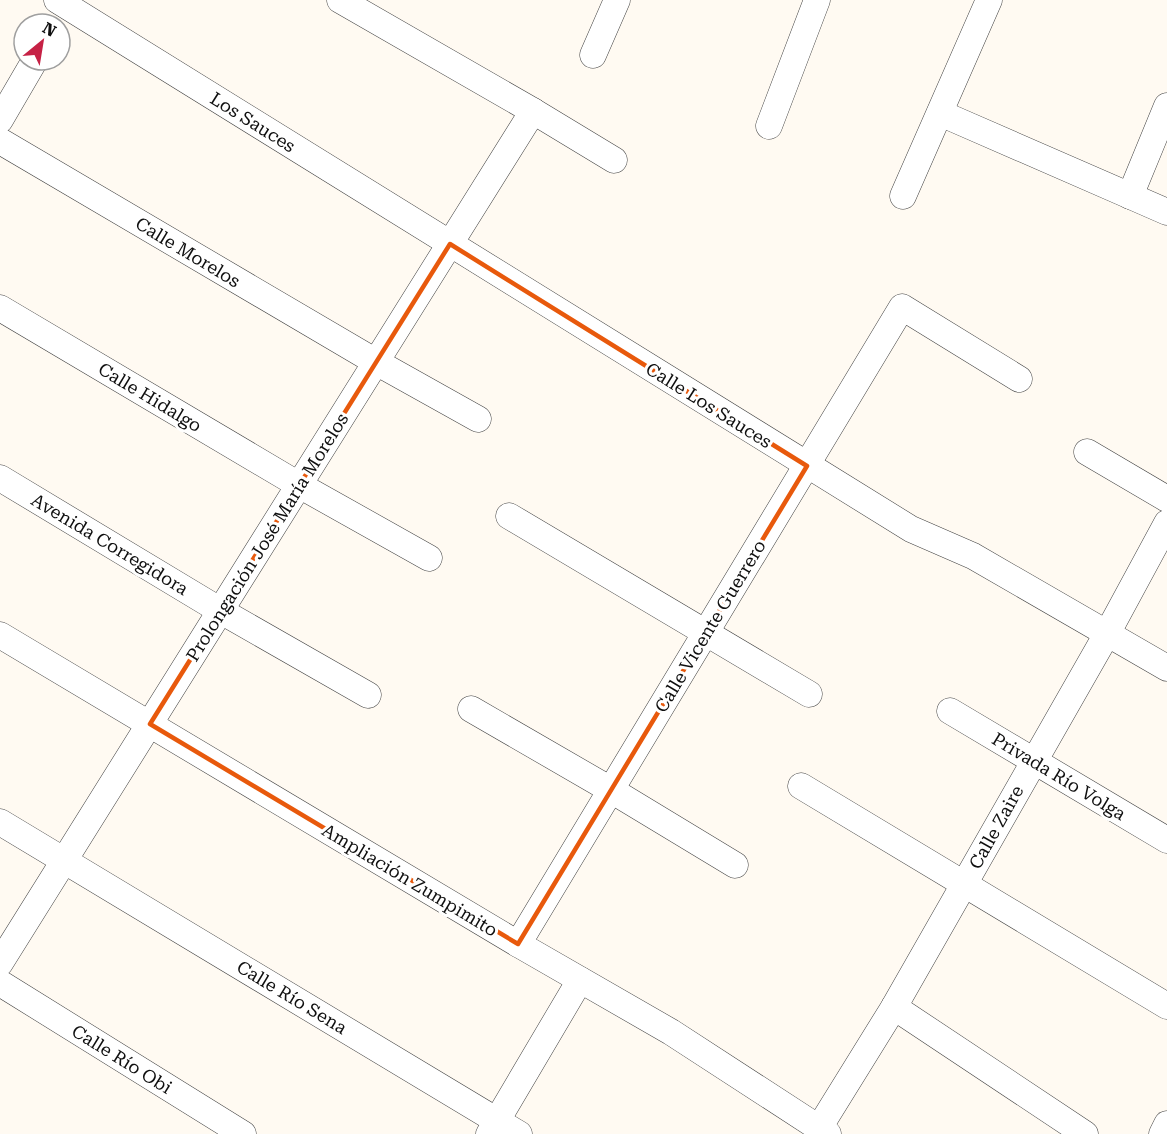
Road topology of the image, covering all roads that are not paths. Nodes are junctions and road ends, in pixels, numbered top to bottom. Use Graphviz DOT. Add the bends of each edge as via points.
graph roads {
  1 [pos="340,0"];
  2 [pos="617,0"];
  3 [pos="817,0"];
  4 [pos="990,0"];
  5 [pos="63,8"];
  6 [pos="593,55"];
  7 [pos="29,72"];
  8 [pos="1167,106"];
  9 [pos="533,111"];
  10 [pos="940,113"];
  11 [pos="0,120"];
  12 [pos="769,126"];
  13 [pos="0,141"];
  14 [pos="614,160"];
  15 [pos="903,196"];
  16 [pos="1130,196"];
  17 [pos="1167,212"];
  18 [pos="450,244"];
  19 [pos="0,308"];
  20 [pos="376,363"];
  21 [pos="1019,379"];
  22 [pos="478,419"];
  23 [pos="1087,453"];
  24 [pos="807,466"];
  25 [pos="0,478"];
  26 [pos="299,485"];
  27 [pos="1167,499"];
  28 [pos="509,516"];
  29 [pos="1167,523"];
  30 [pos="429,558"];
  31 [pos="221,610"];
  32 [pos="706,633"];
  33 [pos="1108,633"];
  34 [pos="0,635"];
  35 [pos="1167,668"];
  36 [pos="809,694"];
  37 [pos="368,695"];
  38 [pos="471,709"];
  39 [pos="950,711"];
  40 [pos="150,724"];
  41 [pos="1033,761"];
  42 [pos="801,786"];
  43 [pos="611,790"];
  44 [pos="0,822"];
  45 [pos="1167,840"];
  46 [pos="64,861"];
  47 [pos="735,865"];
  48 [pos="964,884"];
  49 [pos="518,944"];
  50 [pos="0,963"];
  51 [pos="580,980"];
  52 [pos="0,983"];
  53 [pos="1167,1006"];
  54 [pos="894,1007"];
  55 [pos="1167,1124"];
  56 [pos="493,1128"];
  57 [pos="823,1131"];
  58 [pos="243,1134"];
  59 [pos="519,1134"];
  60 [pos="1085,1134"];
  61 [pos="1162,1134"];
  1 -- 9 [label="street"];
  2 -- 6 [label="street"];
  3 -- 12 [label="street"];
  4 -- 10 [label="street"];
  5 -- 18 [label="street, Los Sauces"];
  7 -- 11 [label="street"];
  8 -- 16 [label="street"];
  9 -- 14 [label="street"];
  9 -- 18 [label="street, Prolongación José María Morelos"];
  10 -- 15 [label="street"];
  10 -- 16 [label="street"];
  13 -- 20 [label="street, Calle Morelos"];
  16 -- 17 [label="street"];
  18 -- 20 [label="street, Prolongación José María Morelos"];
  18 -- 24 [label="street, Calle Los Sauces"];
  19 -- 26 [label="street, Calle Hidalgo"];
  20 -- 22 [label="street, Calle Morelos"];
  20 -- 26 [label="street, Prolongación José María Morelos"];
  21 -- 24 [label="street, Calle Vicente Guerrero" via="902,307"];
  23 -- 27 [label="street"];
  24 -- 32 [label="street, Calle Vicente Guerrero"];
  24 -- 33 [label="street, Calle Los Sauces" via="911,529 973,556"];
  25 -- 31 [label="street, Avenida Corregidora"];
  26 -- 30 [label="street, Calle Hidalgo"];
  26 -- 31 [label="street, Prolongación José María Morelos"];
  28 -- 32 [label="street"];
  29 -- 33 [label="street, Calle Zaire"];
  31 -- 37 [label="street, Avenida Corregidora"];
  31 -- 40 [label="street, Prolongación José María Morelos"];
  32 -- 36 [label="street"];
  32 -- 43 [label="street, Calle Vicente Guerrero"];
  33 -- 35 [label="street, Calle Los Sauces"];
  33 -- 41 [label="street, Calle Zaire"];
  34 -- 40 [label="street, Ampliación Zumpimito"];
  38 -- 43 [label="street"];
  39 -- 41 [label="street, Privada Río Volga"];
  40 -- 46 [label="street, Prolongación José María Morelos"];
  40 -- 49 [label="street, Ampliación Zumpimito"];
  41 -- 45 [label="street, Privada Río Volga"];
  41 -- 48 [label="street, Calle Zaire"];
  42 -- 48 [label="street"];
  43 -- 47 [label="street"];
  43 -- 49 [label="street, Calle Vicente Guerrero"];
  44 -- 46 [label="street, Calle Río Sena"];
  46 -- 50 [label="street, Prolongación José María Morelos"];
  46 -- 56 [label="street, Calle Río Sena" via="406,1065"];
  48 -- 53 [label="street"];
  48 -- 54 [label="street, Calle Zaire"];
  49 -- 51 [label="street, Ampliación Zumpimito"];
  51 -- 56 [label="street"];
  51 -- 57 [label="street, Ampliación Zumpimito" via="671,1032"];
  52 -- 58 [label="street, Calle Río Obi"];
  54 -- 57 [label="street, Calle Zaire"];
  54 -- 60 [label="street"];
  55 -- 61 [label="street"];
  56 -- 59 [label="street, Calle Río Sena"];
}
